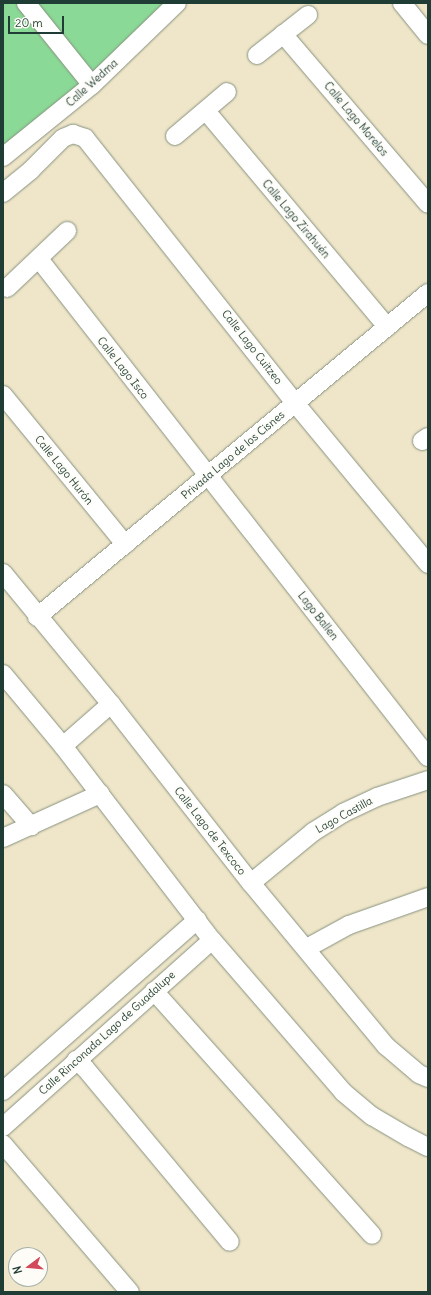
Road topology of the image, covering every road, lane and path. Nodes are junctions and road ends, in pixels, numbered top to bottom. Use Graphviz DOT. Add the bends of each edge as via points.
graph roads {
  1 [pos="26,3"];
  2 [pos="177,3"];
  3 [pos="402,3"];
  4 [pos="308,15"];
  5 [pos="284,34"];
  6 [pos="428,35"];
  7 [pos="257,55"];
  8 [pos="92,85"];
  9 [pos="227,92"];
  10 [pos="206,111"];
  11 [pos="175,136"];
  12 [pos="3,157"];
  13 [pos="3,193"];
  14 [pos="428,204"];
  15 [pos="68,231"];
  16 [pos="39,259"];
  17 [pos="7,288"];
  18 [pos="428,293"];
  19 [pos="387,327"];
  20 [pos="3,395"];
  21 [pos="296,403"];
  22 [pos="208,475"];
  23 [pos="125,544"];
  24 [pos="428,564"];
  25 [pos="3,573"];
  26 [pos="37,617"];
  27 [pos="3,674"];
  28 [pos="111,704"];
  29 [pos="63,746"];
  30 [pos="428,757"];
  31 [pos="428,780"];
  32 [pos="3,794"];
  33 [pos="100,794"];
  34 [pos="31,826"];
  35 [pos="3,838"];
  36 [pos="251,883"];
  37 [pos="428,897"];
  38 [pos="197,920"];
  39 [pos="212,940"];
  40 [pos="307,948"];
  41 [pos="154,991"];
  42 [pos="76,1060"];
  43 [pos="428,1078"];
  44 [pos="3,1091"];
  45 [pos="3,1126"];
  46 [pos="3,1144"];
  47 [pos="428,1147"];
  48 [pos="372,1235"];
  49 [pos="230,1242"];
  50 [pos="130,1292"];
  1 -- 8 [label="street"];
  2 -- 8 [label="street, Calle Wedma"];
  3 -- 6 [label="street"];
  4 -- 5 [label="street"];
  5 -- 7 [label="street"];
  5 -- 14 [label="street, Calle Lago Morelos"];
  8 -- 12 [label="street, Calle Wedma"];
  9 -- 10 [label="street"];
  10 -- 11 [label="street"];
  10 -- 19 [label="street, Calle Lago Zirahuén"];
  13 -- 21 [label="street, Calle Lago Cuitzeo" via="63,138 73,134 84,138"];
  15 -- 16 [label="street"];
  16 -- 17 [label="street"];
  16 -- 22 [label="street, Calle Lago Isco"];
  18 -- 19 [label="street, Privada Lago de los Cisnes"];
  19 -- 21 [label="street, Privada Lago de los Cisnes"];
  20 -- 23 [label="street, Calle Lago Hurón"];
  21 -- 22 [label="street, Privada Lago de los Cisnes"];
  21 -- 24 [label="street, Calle Lago Cuitzeo"];
  22 -- 23 [label="street, Privada Lago de los Cisnes"];
  22 -- 30 [label="street, Lago Ballen"];
  23 -- 26 [label="street, Privada Lago de los Cisnes"];
  25 -- 26 [label="street, Calle Lago de Texcoco"];
  26 -- 28 [label="street, Calle Lago de Texcoco"];
  27 -- 29 [label="street"];
  28 -- 29 [label="street"];
  28 -- 36 [label="street, Calle Lago de Texcoco"];
  29 -- 33 [label="street"];
  31 -- 36 [label="street, Lago Castilla" via="377,796 343,813 313,832"];
  32 -- 34 [label="street"];
  33 -- 34 [label="street"];
  33 -- 38 [label="street"];
  34 -- 35 [label="street"];
  36 -- 40 [label="street, Calle Lago de Texcoco"];
  37 -- 40 [label="street" via="349,925"];
  38 -- 39 [label="street"];
  38 -- 44 [label="street"];
  39 -- 41 [label="street, Calle Rinconada Lago de Guadalupe"];
  39 -- 47 [label="street" via="343,1092 372,1116"];
  40 -- 43 [label="street, Calle Lago de Texcoco" via="386,1046"];
  41 -- 42 [label="street, Calle Rinconada Lago de Guadalupe"];
  41 -- 48 [label="street"];
  42 -- 45 [label="street, Calle Rinconada Lago de Guadalupe"];
  42 -- 49 [label="street"];
  46 -- 50 [label="street"];
}
